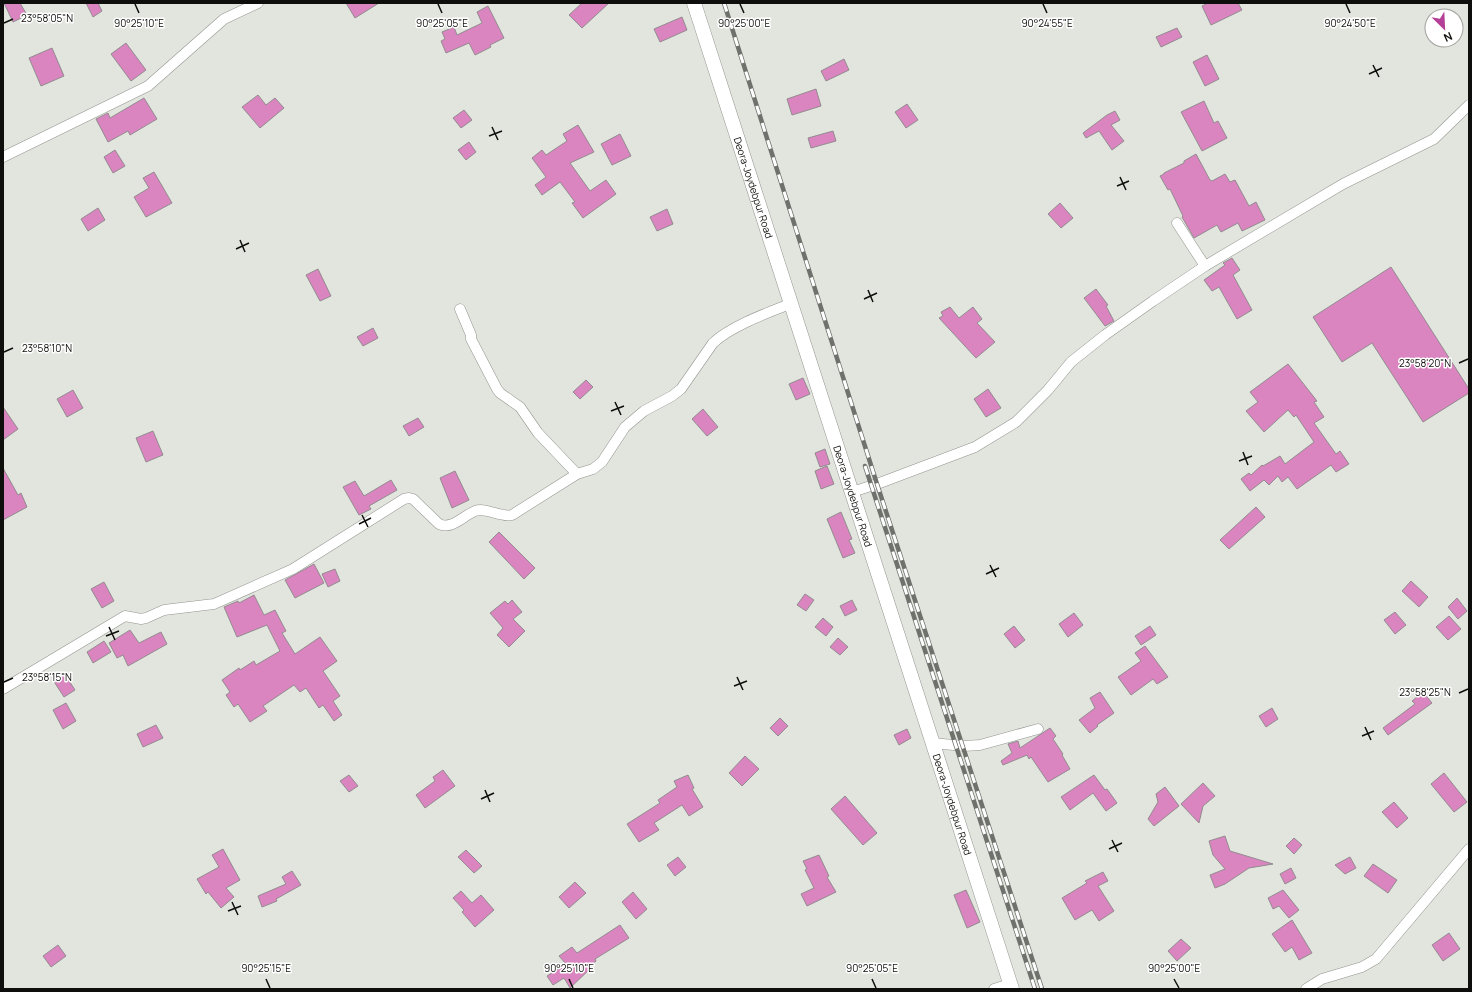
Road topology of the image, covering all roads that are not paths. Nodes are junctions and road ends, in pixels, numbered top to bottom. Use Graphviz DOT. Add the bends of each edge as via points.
graph roads {
  1 [pos="258,3"];
  2 [pos="694,3"];
  3 [pos="1469,105"];
  4 [pos="3,157"];
  5 [pos="1177,224"];
  6 [pos="1205,266"];
  7 [pos="790,304"];
  8 [pos="460,309"];
  9 [pos="577,474"];
  10 [pos="852,492"];
  11 [pos="3,689"];
  12 [pos="1038,729"];
  13 [pos="932,743"];
  14 [pos="1469,849"];
  15 [pos="1011,987"];
  16 [pos="994,989"];
  17 [pos="1306,989"];
  1 -- 4 [label="street" via="224,19 148,86"];
  2 -- 7 [label="street, Deora-Joydebpur Road"];
  3 -- 6 [label="street" via="1434,139 1343,184"];
  5 -- 6 [label="street"];
  6 -- 10 [label="street" via="1071,362 1016,422 975,447"];
  7 -- 9 [label="street" via="757,316 718,338 677,392 625,427 602,462 593,469"];
  7 -- 10 [label="street, Deora-Joydebpur Road"];
  8 -- 9 [label="street" via="471,339 497,389 520,407 538,433"];
  9 -- 11 [label="street" via="512,515 475,511 449,526 438,524 413,499 404,499 293,568 214,604 164,610 141,619 125,616"];
  10 -- 13 [label="street, Deora-Joydebpur Road"];
  12 -- 13 [label="street" via="980,745"];
  13 -- 15 [label="street, Deora-Joydebpur Road"];
  14 -- 17 [label="street" via="1376,959 1369,964 1322,979"];
  15 -- 16 [label="street"];
}
